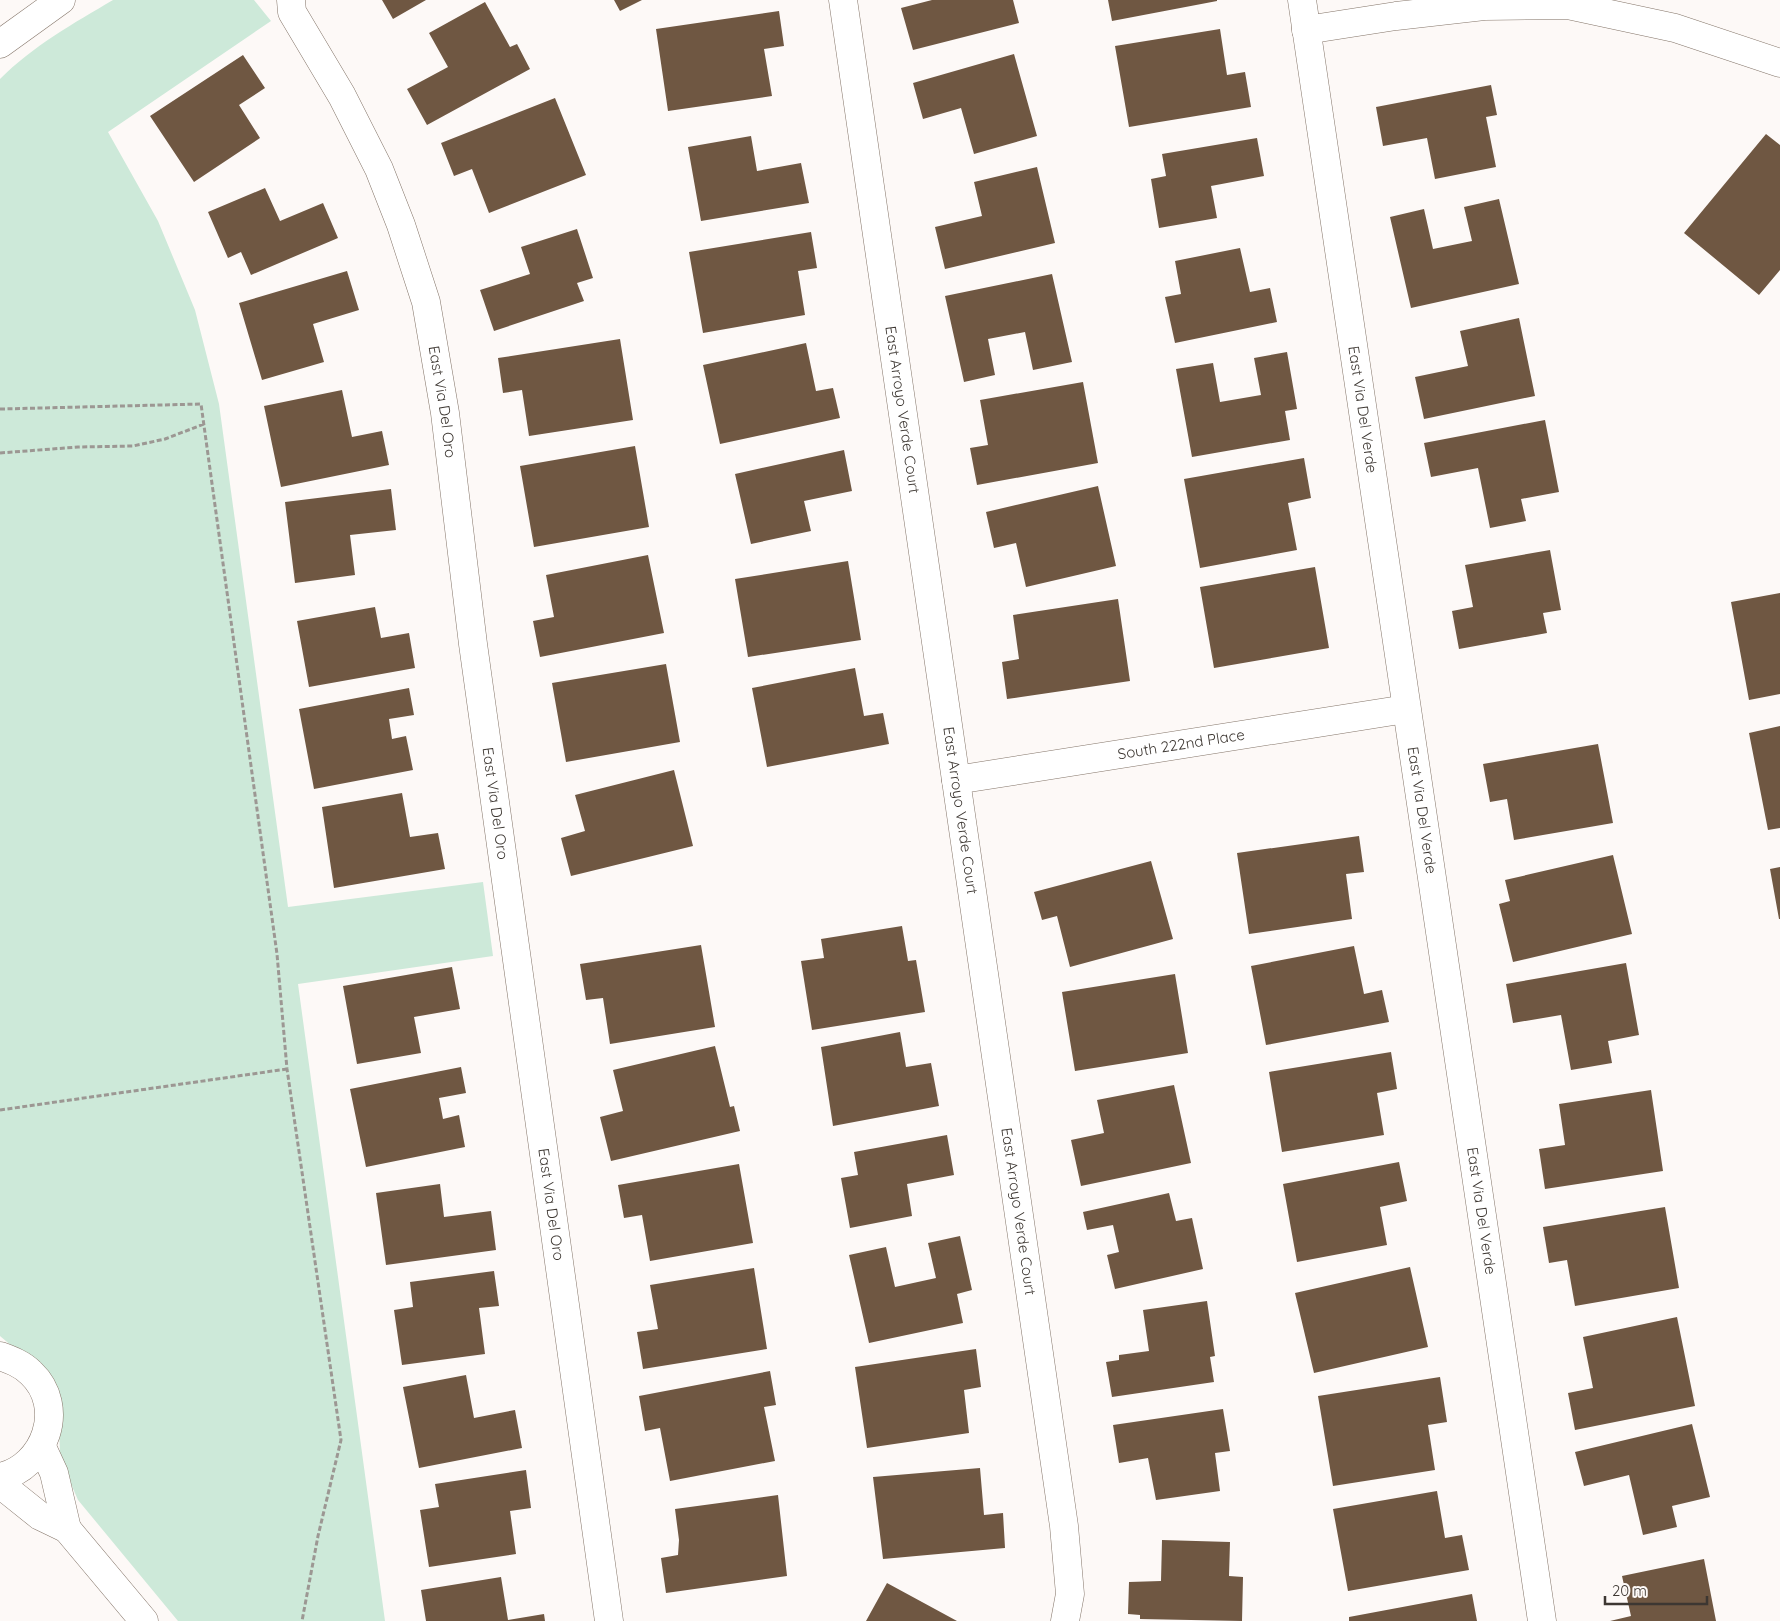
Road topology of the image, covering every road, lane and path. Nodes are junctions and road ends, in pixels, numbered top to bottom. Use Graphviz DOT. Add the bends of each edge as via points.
graph roads {
  1 [pos="61,0"];
  2 [pos="843,0"];
  3 [pos="1302,0"];
  4 [pos="286,4"];
  5 [pos="1306,30"];
  6 [pos="0,44"];
  7 [pos="1780,62"];
  8 [pos="0,409"];
  9 [pos="204,424"];
  10 [pos="0,453"];
  11 [pos="1406,709"];
  12 [pos="956,780"];
  13 [pos="288,1068"];
  14 [pos="0,1110"];
  15 [pos="0,1356"];
  16 [pos="42,1447"];
  17 [pos="0,1477"];
  18 [pos="0,1484"];
  19 [pos="67,1529"];
  20 [pos="144,1621"];
  21 [pos="302,1621"];
  22 [pos="609,1621"];
  23 [pos="1065,1621"];
  24 [pos="1542,1621"];
  1 -- 6 [label="street"];
  2 -- 12 [label="street, East Arroyo Verde Court"];
  3 -- 5 [label="street, East Via Del Verde"];
  4 -- 22 [label="street, East Via Del Oro" via="342,96 379,169 426,302 445,414"];
  5 -- 7 [label="street" via="1484,6 1568,5 1674,28"];
  5 -- 11 [label="street, East Via Del Verde"];
  8 -- 9 [label="path" via="201,404"];
  9 -- 10 [label="path" via="165,439 133,446"];
  9 -- 13 [label="path" via="276,954"];
  11 -- 12 [label="street, South 222nd Place"];
  11 -- 24 [label="street, East Via Del Verde"];
  12 -- 23 [label="street, East Arroyo Verde Court" via="1064,1526 1070,1594"];
  13 -- 14 [label="path"];
  13 -- 21 [label="path" via="341,1440"];
  15 -- 16 [label="street" via="32,1373 43,1390 49,1409 49,1428"];
  16 -- 17 [label="street" via="21,1468"];
  16 -- 19 [label="street" via="54,1473"];
  18 -- 19 [label="street" via="40,1516"];
  19 -- 20 [label="street"];
}
